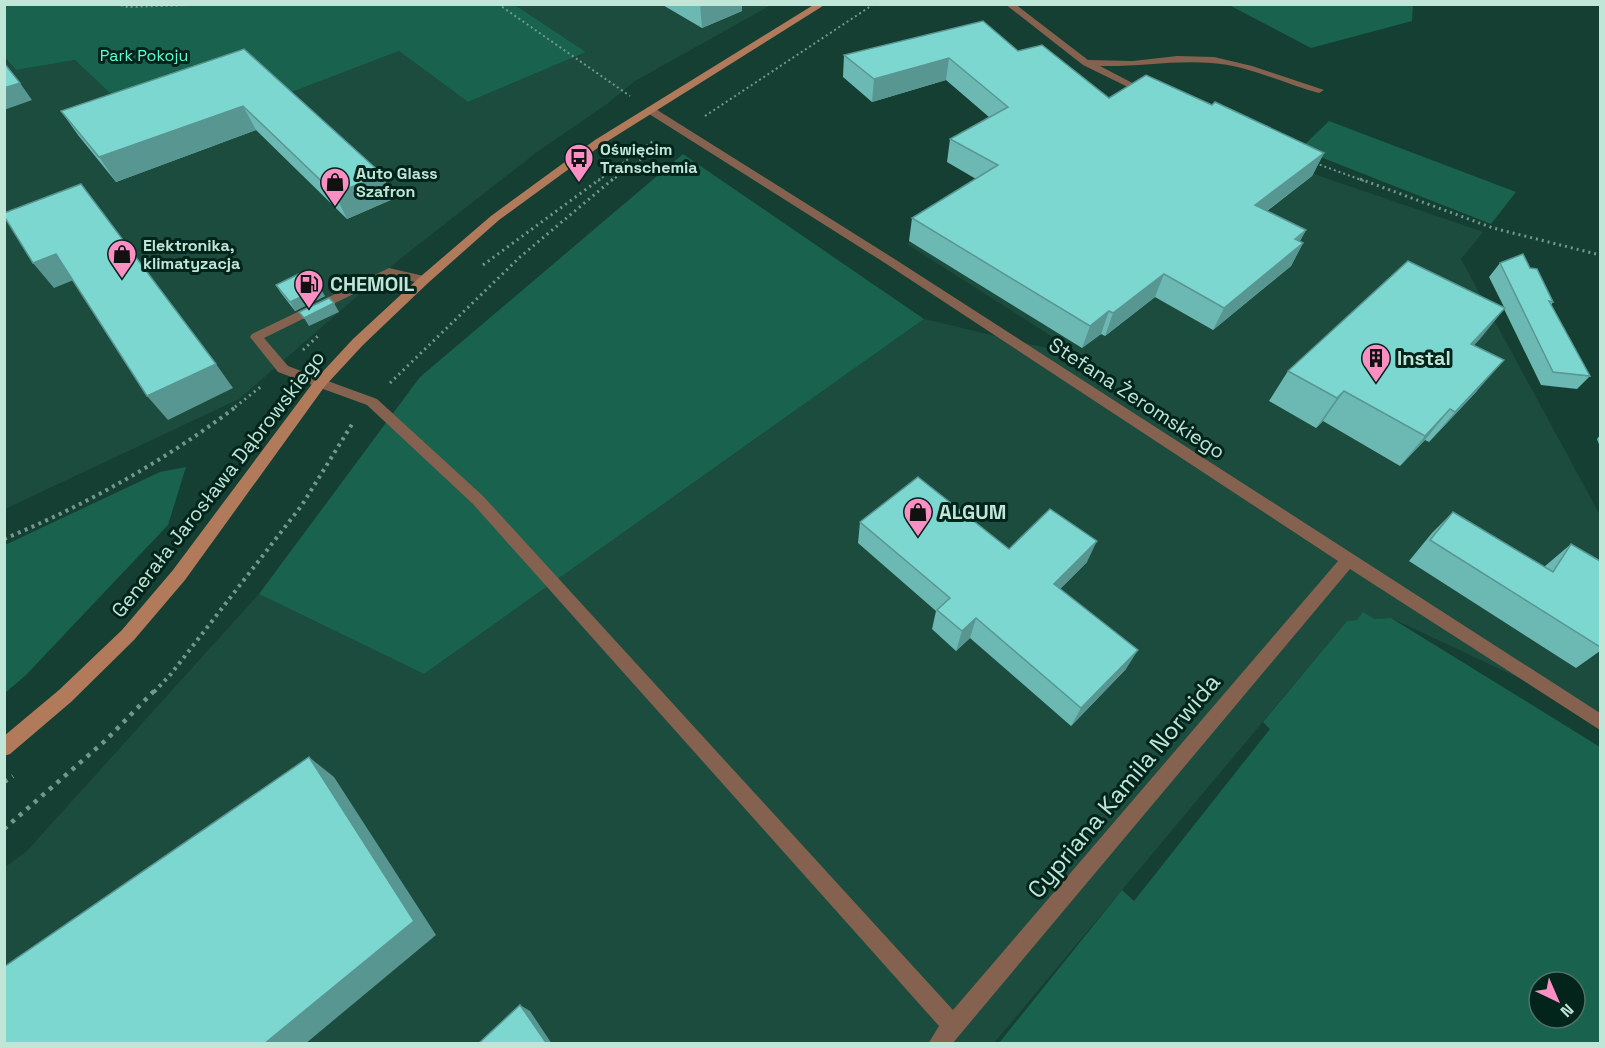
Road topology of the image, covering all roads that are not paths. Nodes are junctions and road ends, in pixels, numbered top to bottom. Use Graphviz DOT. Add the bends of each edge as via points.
graph roads {
  1 [pos="822,4"];
  2 [pos="1009,4"];
  3 [pos="1086,63"];
  4 [pos="1134,87"];
  5 [pos="1319,90"];
  6 [pos="650,110"];
  7 [pos="424,280"];
  8 [pos="320,383"];
  9 [pos="1348,561"];
  10 [pos="1600,722"];
  11 [pos="4,748"];
  12 [pos="953,1026"];
  13 [pos="938,1044"];
  1 -- 6 [label="street, Generała Jarosława Dąbrowskiego"];
  2 -- 3 [label="street"];
  3 -- 4 [label="street"];
  3 -- 5 [label="street" via="1214,60"];
  6 -- 7 [label="street, Generała Jarosława Dąbrowskiego" via="495,218"];
  6 -- 9 [label="street, Stefana Żeromskiego"];
  7 -- 8 [label="street, Generała Jarosława Dąbrowskiego"];
  7 -- 8 [label="street" via="389,272 256,337 283,369"];
  8 -- 11 [label="street, Generała Jarosława Dąbrowskiego" via="179,575 128,635"];
  8 -- 12 [label="street" via="372,402 478,500"];
  9 -- 10 [label="street, Stefana Żeromskiego"];
  9 -- 12 [label="street, Cypriana Kamila Norwida"];
  12 -- 13 [label="street, Cypriana Kamila Norwida"];
}
